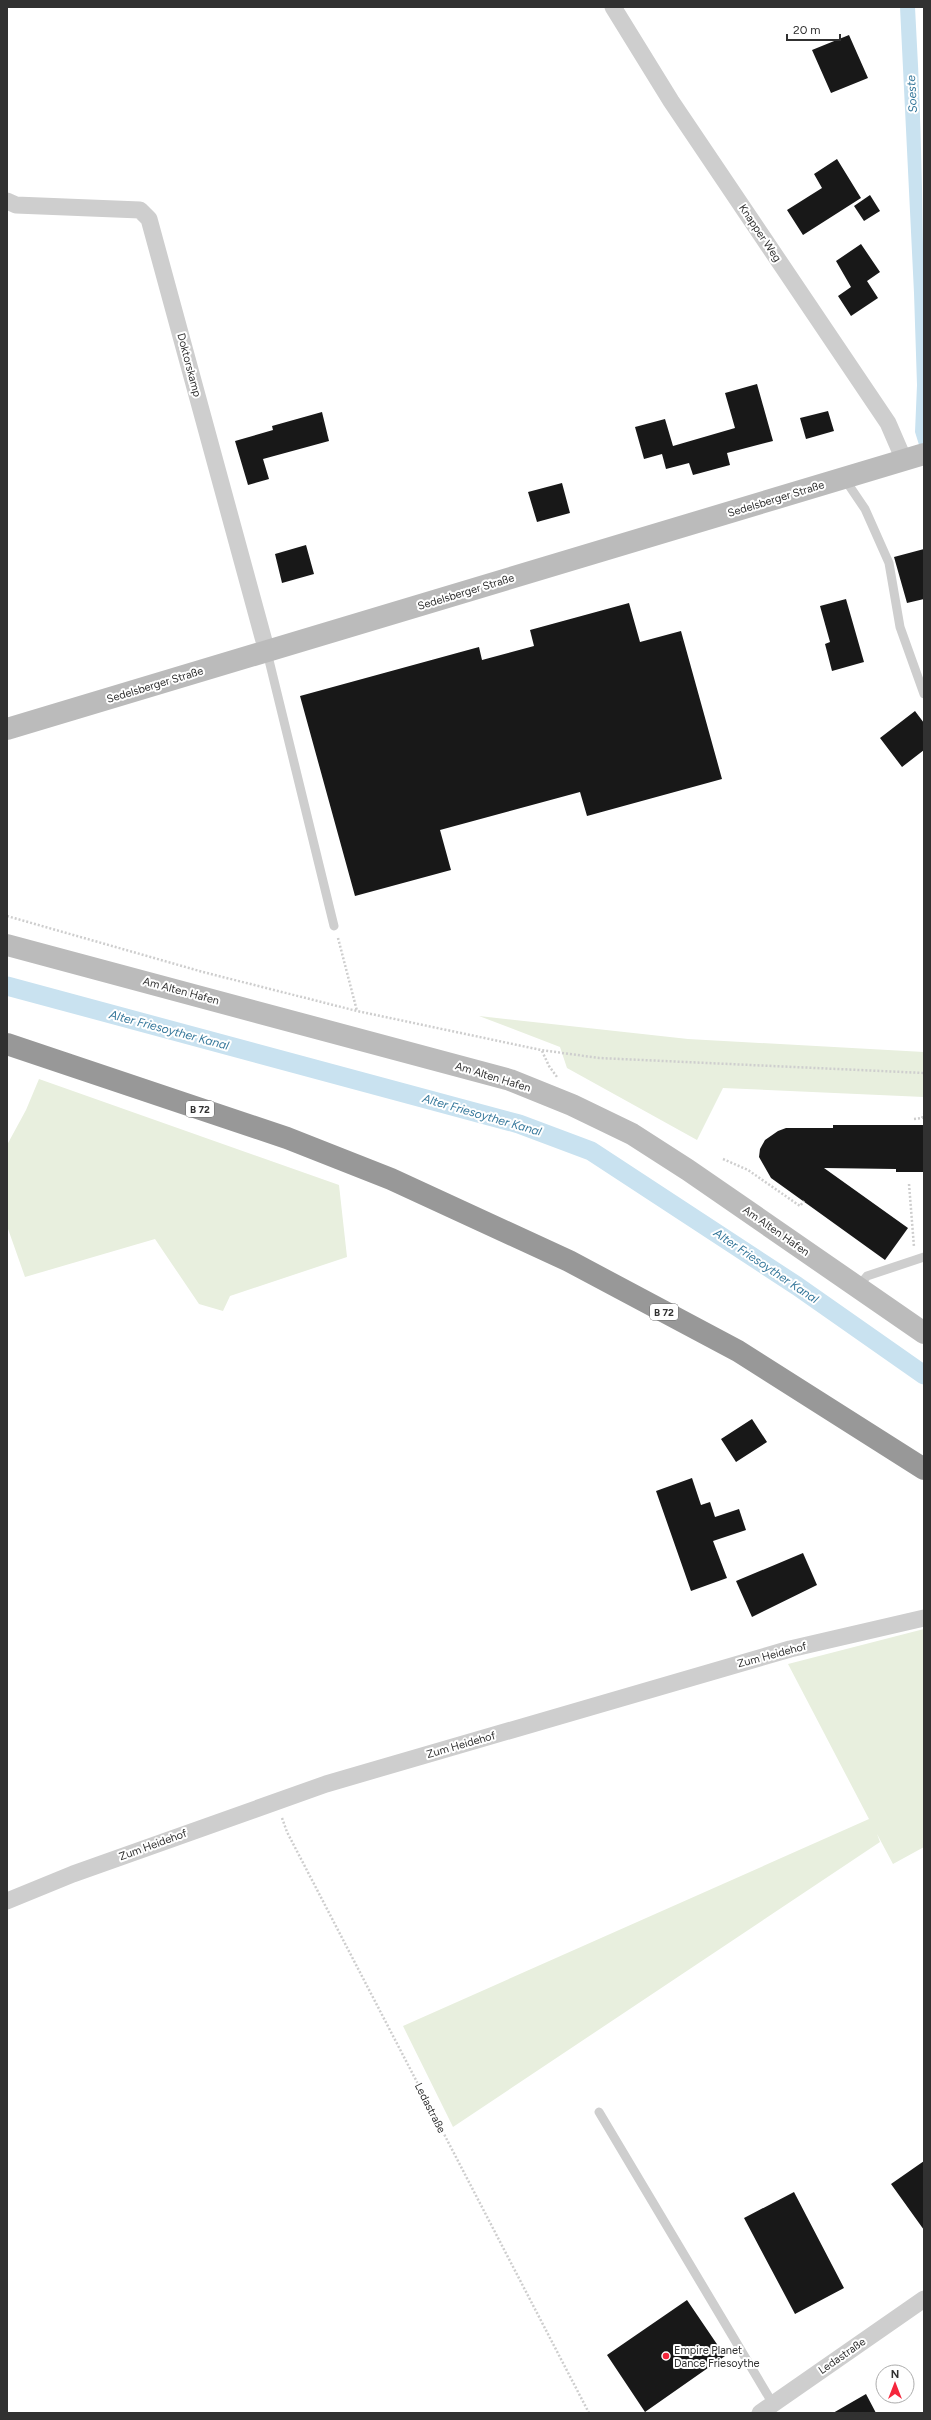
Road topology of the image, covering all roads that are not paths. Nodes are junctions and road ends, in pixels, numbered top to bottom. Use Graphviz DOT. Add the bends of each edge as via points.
graph roads {
  1 [pos="613,7"];
  2 [pos="7,201"];
  3 [pos="914,457"];
  4 [pos="844,478"];
  5 [pos="267,652"];
  6 [pos="924,694"];
  7 [pos="7,729"];
  8 [pos="334,926"];
  9 [pos="7,946"];
  10 [pos="7,1044"];
  11 [pos="920,1258"];
  12 [pos="858,1287"];
  13 [pos="924,1333"];
  14 [pos="924,1469"];
  15 [pos="924,1618"];
  16 [pos="7,1901"];
  17 [pos="599,2112"];
  18 [pos="924,2299"];
  19 [pos="766,2408"];
  1 -- 3 [label="street, Knapper Weg" via="671,101 888,423"];
  2 -- 5 [label="street, Doktorskamp" via="16,205 140,210 149,219"];
  3 -- 4 [label="street, Sedelsberger Straße"];
  4 -- 5 [label="street, Sedelsberger Straße"];
  4 -- 6 [label="lane" via="865,509 889,563 900,627"];
  5 -- 7 [label="street, Sedelsberger Straße"];
  5 -- 8 [label="lane"];
  9 -- 12 [label="street, Am Alten Hafen" via="503,1078 572,1105 632,1134"];
  10 -- 14 [label="highway, B 72" via="287,1138 391,1179 562,1257 738,1351"];
  11 -- 12 [label="lane" via="867,1276"];
  12 -- 13 [label="street, Am Alten Hafen"];
  15 -- 16 [label="street, Zum Heidehof" via="790,1649 276,1801 73,1874"];
  17 -- 19 [label="lane"];
  18 -- 19 [label="street, Ledastraße"];
}
